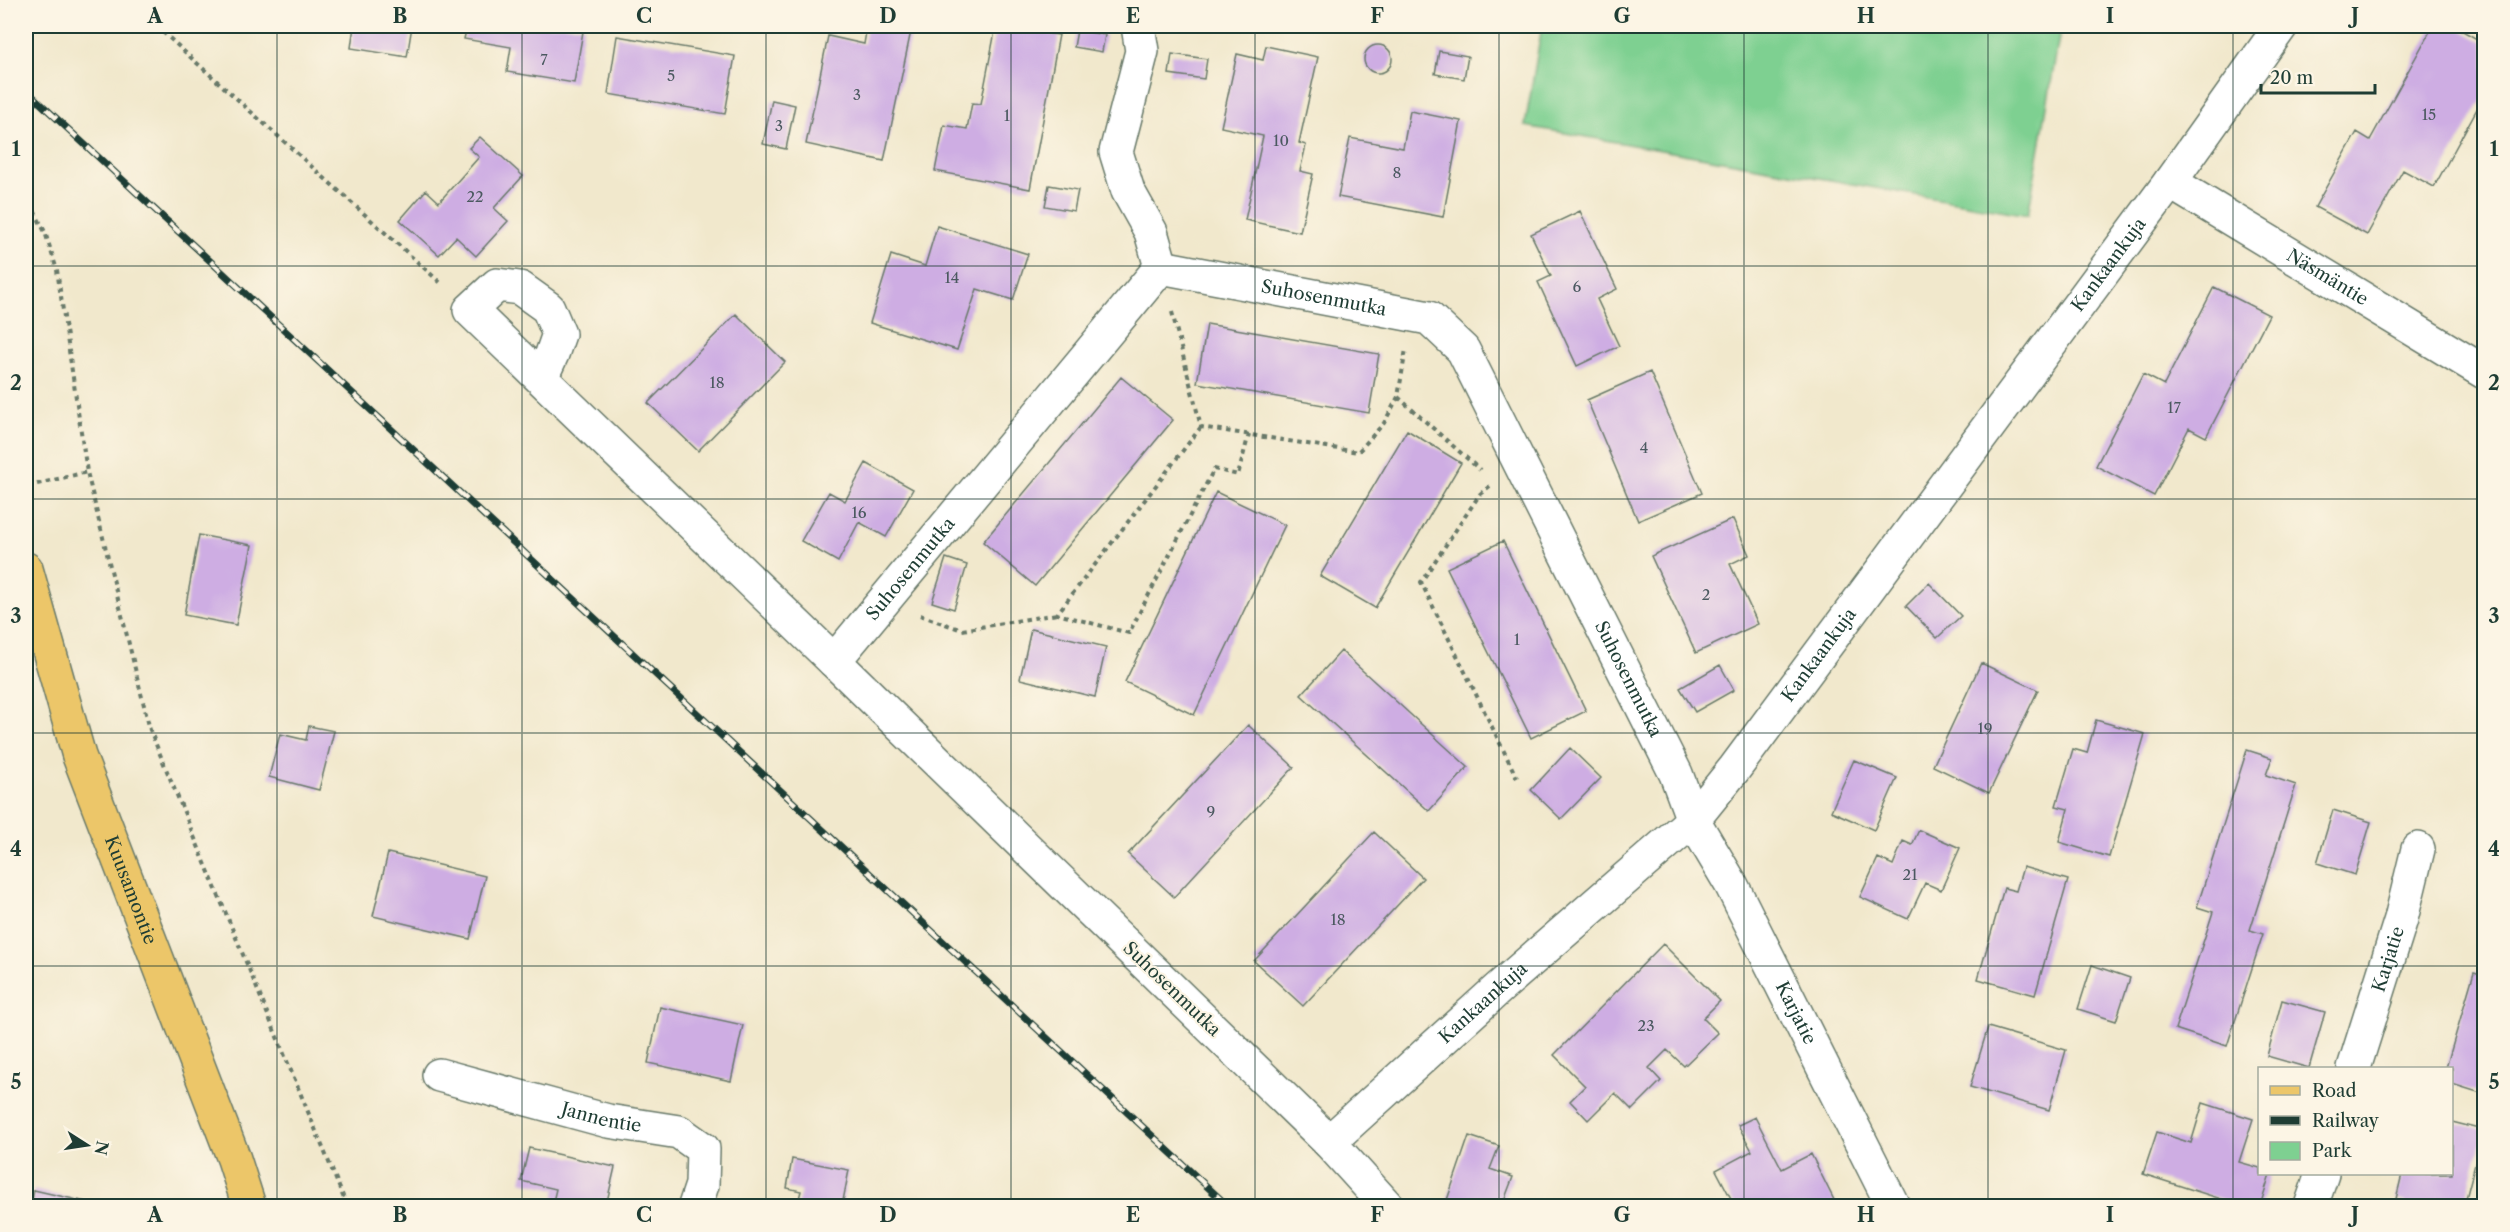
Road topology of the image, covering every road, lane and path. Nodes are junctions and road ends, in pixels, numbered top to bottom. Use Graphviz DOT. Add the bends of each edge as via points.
graph roads {
  1 [pos="156,26"];
  2 [pos="1138,26"];
  3 [pos="2281,26"];
  4 [pos="2170,182"];
  5 [pos="26,195"];
  6 [pos="1161,267"];
  7 [pos="470,310"];
  8 [pos="1412,315"];
  9 [pos="2484,372"];
  10 [pos="541,378"];
  11 [pos="1398,397"];
  12 [pos="1201,427"];
  13 [pos="1249,434"];
  14 [pos="87,472"];
  15 [pos="1508,474"];
  16 [pos="37,484"];
  17 [pos="26,569"];
  18 [pos="890,594"];
  19 [pos="1057,614"];
  20 [pos="834,661"];
  21 [pos="1517,778"];
  22 [pos="1693,820"];
  23 [pos="2418,849"];
  24 [pos="2354,1067"];
  25 [pos="440,1075"];
  26 [pos="1329,1143"];
  27 [pos="2321,1175"];
  28 [pos="249,1206"];
  29 [pos="347,1206"];
  30 [pos="695,1206"];
  31 [pos="1387,1206"];
  32 [pos="1893,1206"];
  33 [pos="2311,1206"];
  1 -- 7 [label="path"];
  2 -- 6 [label="street" via="1142,51 1116,152 1128,191 1151,232"];
  3 -- 4 [label="street, Kankaankuja"];
  4 -- 9 [label="street, Näsmäntie"];
  4 -- 22 [label="street, Kankaankuja" via="1736,768"];
  5 -- 14 [label="path" via="45,232 57,270"];
  6 -- 8 [label="street, Suhosenmutka"];
  6 -- 12 [label="path"];
  6 -- 18 [label="street, Suhosenmutka"];
  7 -- 10 [label="street, Suhosenmutka"];
  7 -- 10 [label="street" via="497,285 520,288 548,308 559,334"];
  8 -- 11 [label="path"];
  8 -- 15 [label="street, Suhosenmutka" via="1429,318 1462,350"];
  10 -- 20 [label="street, Suhosenmutka"];
  11 -- 13 [label="path" via="1384,423 1358,452"];
  11 -- 15 [label="path"];
  12 -- 13 [label="path"];
  12 -- 19 [label="path"];
  13 -- 19 [label="path" via="1238,475 1214,469 1129,633"];
  14 -- 16 [label="path"];
  14 -- 29 [label="path" via="150,730"];
  15 -- 21 [label="path" via="1480,494 1421,582"];
  15 -- 22 [label="street, Suhosenmutka" via="1676,774"];
  17 -- 28 [label="main road, Kuusamontie" via="79,756"];
  18 -- 19 [label="path" via="925,618 962,630"];
  18 -- 20 [label="street, Suhosenmutka"];
  20 -- 26 [label="street, Suhosenmutka"];
  22 -- 26 [label="street, Kankaankuja" via="1499,988"];
  22 -- 32 [label="street, Karjatie" via="1731,884"];
  23 -- 24 [label="street, Karjatie" via="2401,919"];
  25 -- 30 [label="street, Jannentie" via="609,1121 679,1132 703,1149 702,1185"];
  26 -- 31 [label="street"];
  27 -- 33 [label="street"];
}
